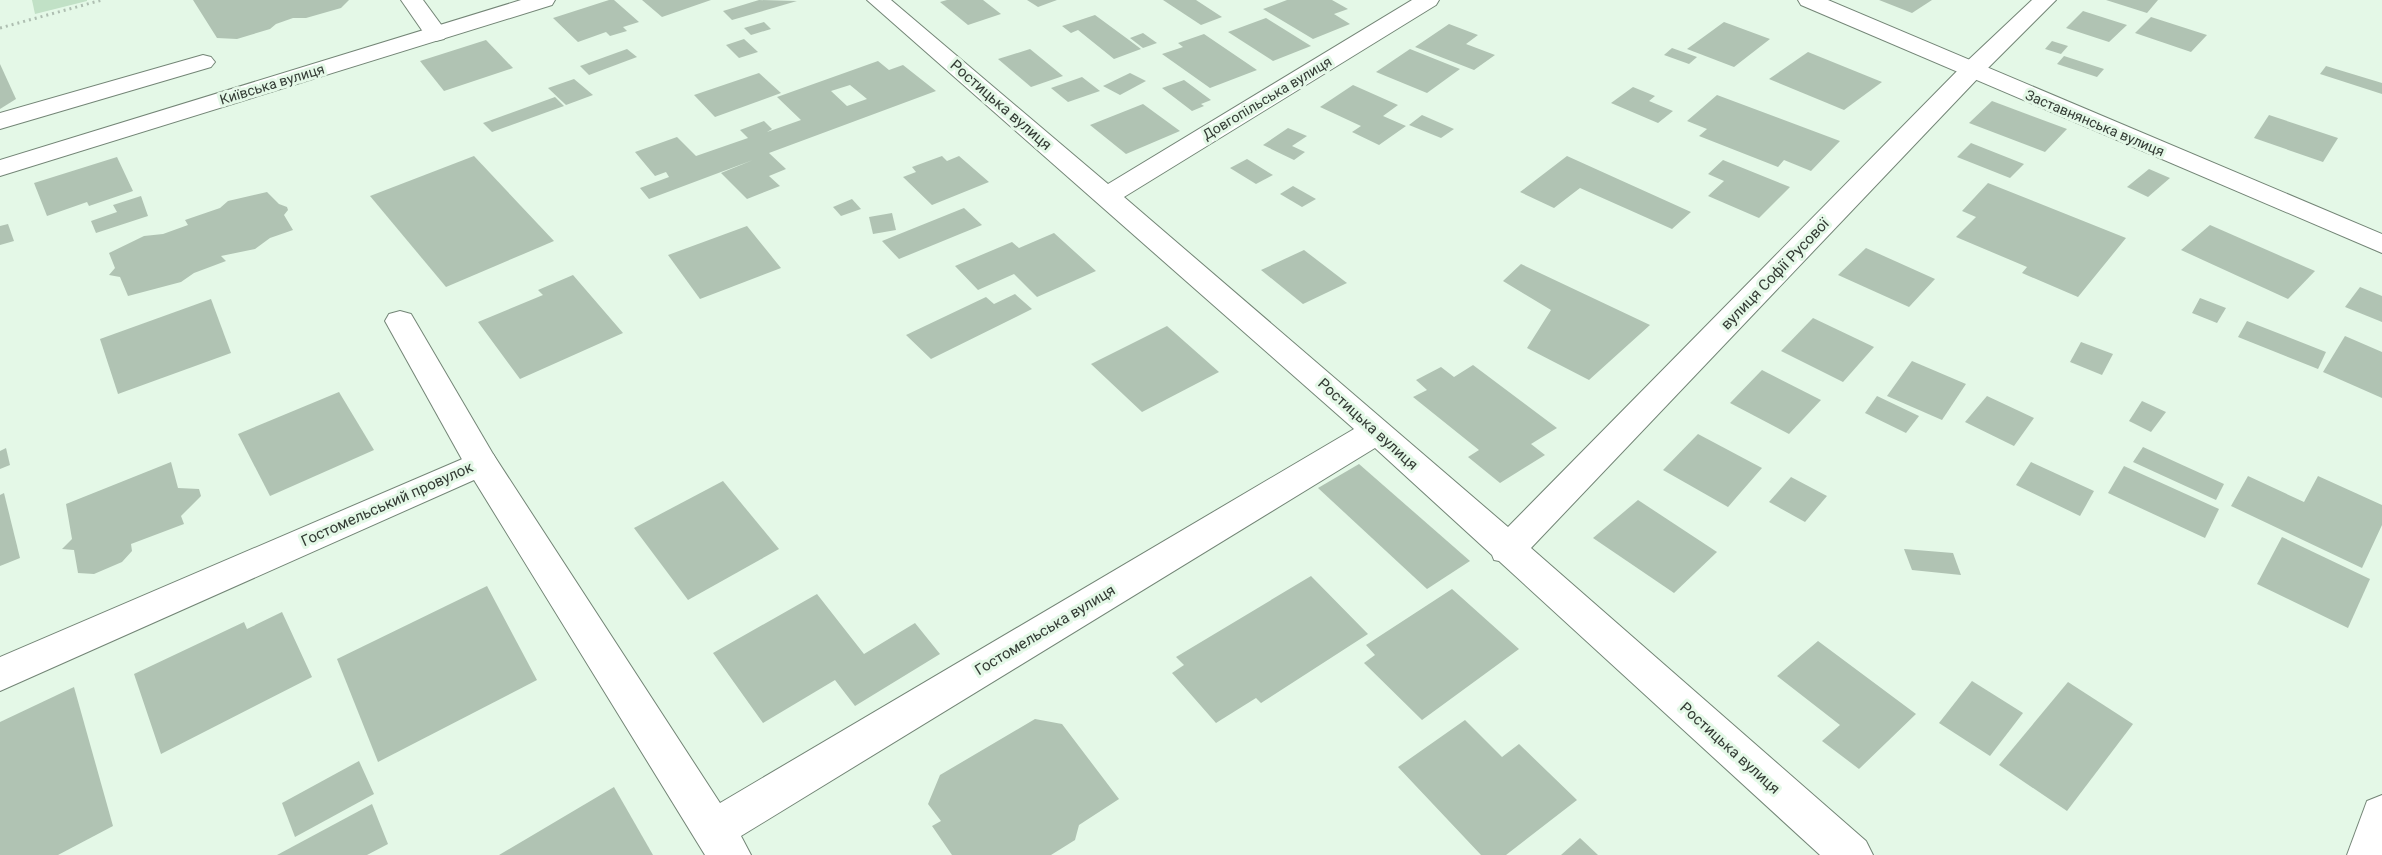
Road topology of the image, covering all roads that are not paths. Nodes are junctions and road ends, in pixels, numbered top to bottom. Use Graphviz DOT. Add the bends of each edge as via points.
graph roads {
  1 [pos="412,0"];
  2 [pos="544,0"];
  3 [pos="878,0"];
  4 [pos="1428,0"];
  5 [pos="1809,0"];
  6 [pos="2045,0"];
  7 [pos="436,34"];
  8 [pos="203,62"];
  9 [pos="1972,70"];
  10 [pos="0,122"];
  11 [pos="0,168"];
  12 [pos="1107,196"];
  13 [pos="2382,244"];
  14 [pos="400,321"];
  15 [pos="1377,431"];
  16 [pos="481,463"];
  17 [pos="1507,550"];
  18 [pos="0,675"];
  19 [pos="2382,815"];
  20 [pos="722,842"];
  21 [pos="1851,855"];
  22 [pos="2369,855"];
  1 -- 7 [label="street"];
  2 -- 7 [label="street, Київська вулиця"];
  3 -- 12 [label="street, Ростицька вулиця"];
  4 -- 12 [label="street, Довгопільська вулиця"];
  5 -- 9 [label="street, Заставнянська вулиця"];
  6 -- 9 [label="street, вулиця Софії Русової"];
  7 -- 11 [label="street, Київська вулиця"];
  8 -- 10 [label="street"];
  9 -- 13 [label="street, Заставнянська вулиця"];
  9 -- 17 [label="street, вулиця Софії Русової"];
  12 -- 15 [label="street, Ростицька вулиця"];
  14 -- 16 [label="street"];
  15 -- 17 [label="street, Ростицька вулиця"];
  15 -- 20 [label="street, Гостомельська вулиця"];
  16 -- 18 [label="street, Гостомельський провулок"];
  16 -- 20 [label="street, Гостомельський провулок"];
  17 -- 21 [label="street, Ростицька вулиця"];
  19 -- 22 [label="street"];
}
